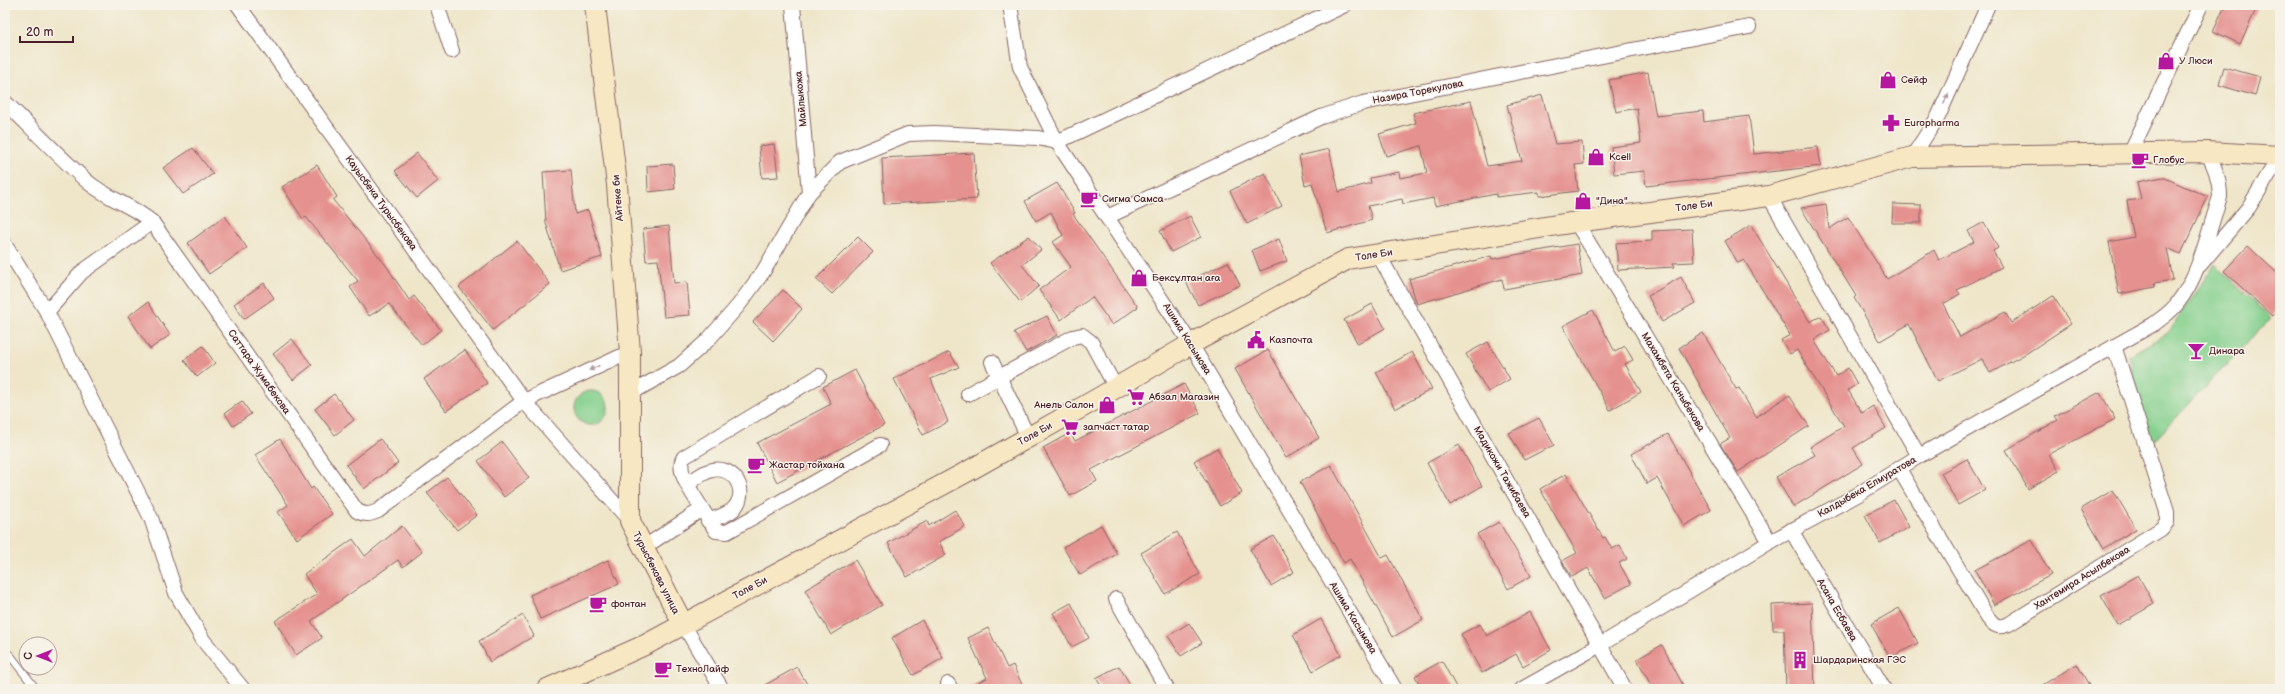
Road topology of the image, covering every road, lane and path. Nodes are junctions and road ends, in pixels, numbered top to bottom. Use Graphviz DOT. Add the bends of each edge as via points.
graph roads {
  1 [pos="238,5"];
  2 [pos="437,5"];
  3 [pos="595,5"];
  4 [pos="793,5"];
  5 [pos="1010,5"];
  6 [pos="1345,5"];
  7 [pos="1988,5"];
  8 [pos="2201,5"];
  9 [pos="1749,26"];
  10 [pos="452,51"];
  11 [pos="5,102"];
  12 [pos="1057,142"];
  13 [pos="2207,152"];
  14 [pos="2130,153"];
  15 [pos="2280,156"];
  16 [pos="1912,157"];
  17 [pos="810,193"];
  18 [pos="1769,196"];
  19 [pos="1107,217"];
  20 [pos="152,222"];
  21 [pos="1576,222"];
  22 [pos="5,246"];
  23 [pos="1378,254"];
  24 [pos="2195,271"];
  25 [pos="47,312"];
  26 [pos="1191,344"];
  27 [pos="2114,346"];
  28 [pos="630,352"];
  29 [pos="992,362"];
  30 [pos="819,376"];
  31 [pos="999,377"];
  32 [pos="1116,388"];
  33 [pos="631,392"];
  34 [pos="968,394"];
  35 [pos="524,401"];
  36 [pos="1028,438"];
  37 [pos="880,445"];
  38 [pos="1919,456"];
  39 [pos="1898,468"];
  40 [pos="688,484"];
  41 [pos="705,515"];
  42 [pos="630,521"];
  43 [pos="1791,530"];
  44 [pos="1770,542"];
  45 [pos="643,548"];
  46 [pos="1116,598"];
  47 [pos="691,620"];
  48 [pos="1600,645"];
  49 [pos="5,652"];
  50 [pos="36,689"];
  51 [pos="243,689"];
  52 [pos="547,689"];
  53 [pos="722,689"];
  54 [pos="1167,689"];
  55 [pos="1395,689"];
  56 [pos="1522,689"];
  57 [pos="1625,689"];
  58 [pos="1884,689"];
  1 -- 35 [label="street, Кауысбека Турысбекова"];
  2 -- 10 [label="street"];
  3 -- 28 [label="street, Айтеке би" via="617,184"];
  4 -- 17 [label="street, Майлыкожа"];
  5 -- 12 [label="street, Ашима Касымова" via="1020,67"];
  6 -- 12 [label="street"];
  16 -- 7 [label="street, one-way" via="1938,117"];
  8 -- 14 [label="street"];
  9 -- 19 [label="street, Назира Торекулова" via="1363,103 1308,123"];
  11 -- 20 [label="street, Саттара Жумабекова" via="90,183 112,199 137,210"];
  12 -- 17 [label="street" via="934,133 908,134 840,162"];
  12 -- 19 [label="street, Ашима Касымова"];
  13 -- 14 [label="street, Толе Би"];
  13 -- 15 [label="street, Толе Би"];
  13 -- 24 [label="street, Калдыбека Елмуратова" via="2216,170 2220,197"];
  14 -- 16 [label="street, Толе Би"];
  15 -- 24 [label="street, Калдыбека Елмуратова" via="2250,207"];
  16 -- 18 [label="street, Толе Би"];
  17 -- 33 [label="street" via="763,272 738,306 679,366"];
  18 -- 21 [label="street, Толе Би"];
  18 -- 38 [label="street"];
  19 -- 26 [label="street, Ашима Касымова"];
  20 -- 25 [label="street" via="82,272"];
  20 -- 35 [label="street, Саттара Жумабекова" via="357,511 362,514 368,515 378,511"];
  21 -- 23 [label="street, Толе Би"];
  21 -- 44 [label="street, Махамбета Каныбекова"];
  22 -- 25 [label="street"];
  23 -- 26 [label="street, Толе Би" via="1348,259"];
  23 -- 48 [label="street, Мадикожи Тажибаева"];
  24 -- 27 [label="street, Калдыбека Елмуратова" via="2180,301 2169,313"];
  25 -- 51 [label="street" via="151,518 176,594 203,640"];
  26 -- 32 [label="street, Толе Би"];
  26 -- 55 [label="street, Ашима Касымова"];
  27 -- 38 [label="street, Калдыбека Елмуратова"];
  27 -- 39 [label="street, Хантемира Асылбекова" via="2167,512 2167,522 2161,529 2009,624 1994,626 1988,618"];
  28 -- 33 [label="street, Айтеке би"];
  28 -- 35 [label="street, one-way"];
  29 -- 31 [label="street"];
  30 -- 40 [label="street" via="684,457 682,465"];
  31 -- 32 [label="street" via="1072,337 1082,335 1091,342"];
  31 -- 34 [label="street"];
  31 -- 36 [label="street"];
  32 -- 36 [label="street, Толе Би"];
  33 -- 42 [label="street, Айтеке би"];
  35 -- 42 [label="street, Кауысбека Турысбекова"];
  36 -- 47 [label="street, Толе Би"];
  37 -- 41 [label="street" via="727,532 716,531"];
  38 -- 39 [label="street, Калдыбека Елмуратова"];
  39 -- 43 [label="street, Калдыбека Елмуратова" via="1857,495"];
  40 -- 41 [label="street"];
  40 -- 41 [label="street" via="708,471 717,469 727,471 738,482 740,498 736,507 728,513"];
  41 -- 45 [label="street"];
  42 -- 45 [label="street, Турысбекова улица"];
  43 -- 44 [label="street, Калдыбека Елмуратова"];
  43 -- 58 [label="street, Асана Есбаева"];
  44 -- 48 [label="street, Калдыбека Елмуратова"];
  45 -- 47 [label="street, Турысбекова улица"];
  46 -- 54 [label="street"];
  47 -- 52 [label="street, Толе Би" via="647,644"];
  47 -- 53 [label="street"];
  48 -- 56 [label="street, Калдыбека Елмуратова"];
  48 -- 57 [label="street, Мадикожи Тажибаева"];
  49 -- 50 [label="lane"];
}
